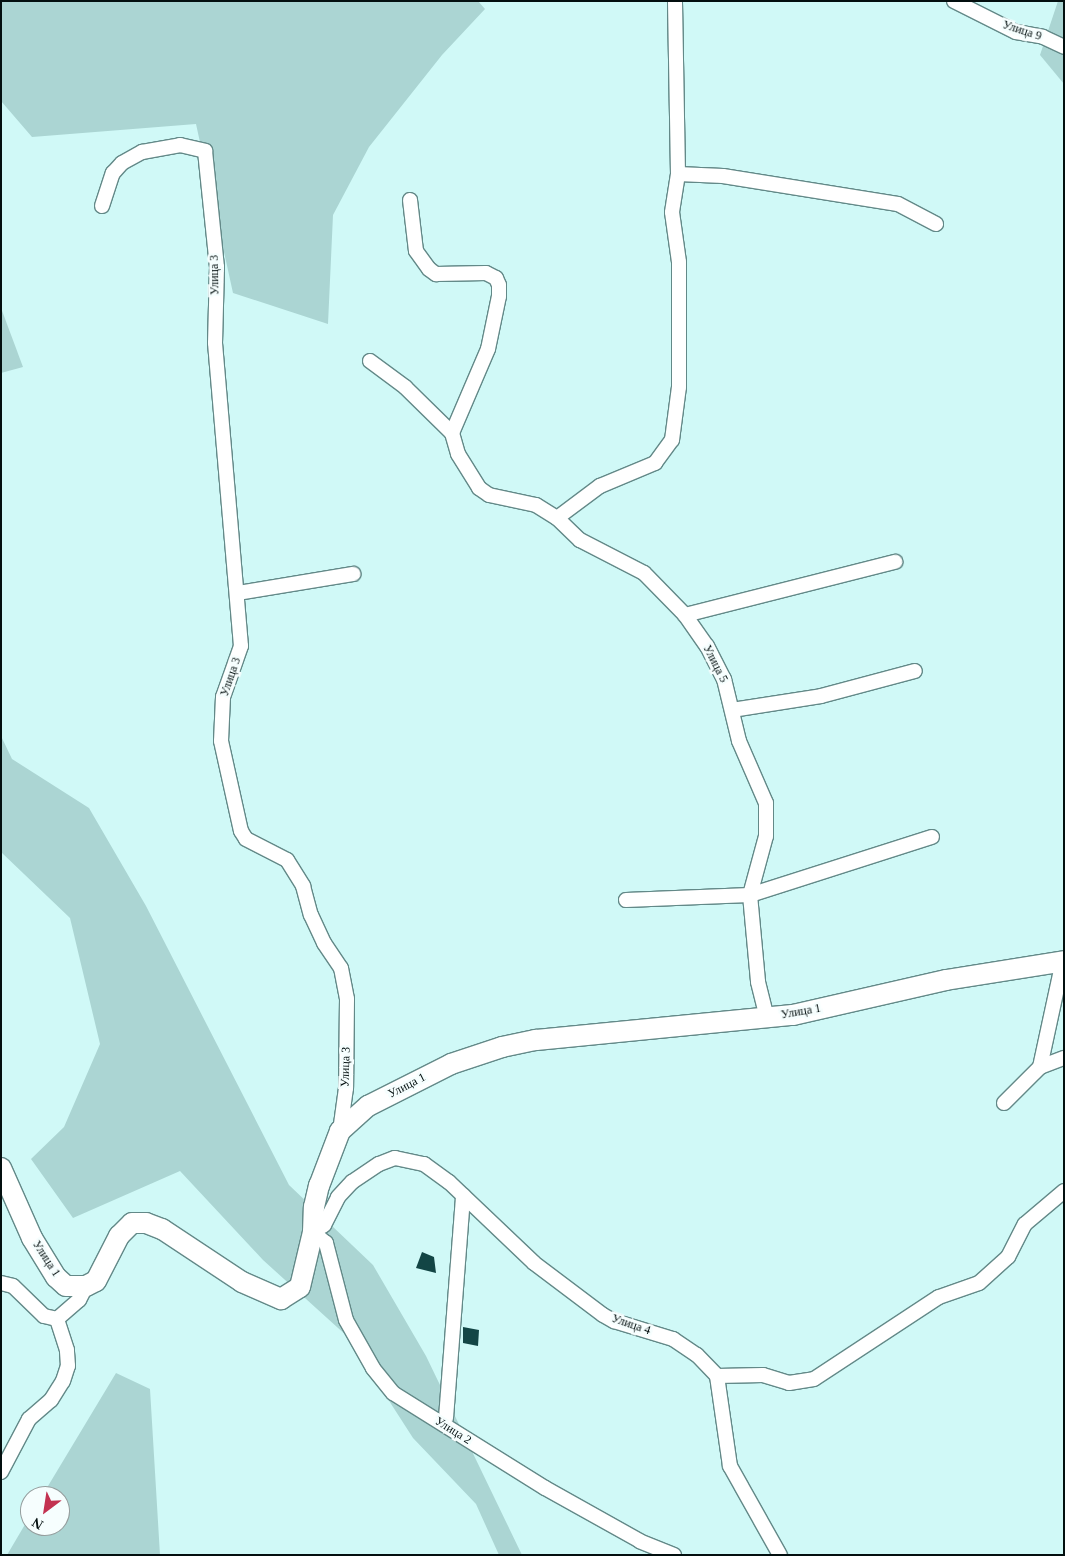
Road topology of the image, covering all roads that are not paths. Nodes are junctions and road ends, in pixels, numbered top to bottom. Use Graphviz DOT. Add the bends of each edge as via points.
graph roads {
  1 [pos="675,1"];
  2 [pos="954,1"];
  3 [pos="1064,46"];
  4 [pos="678,174"];
  5 [pos="410,200"];
  6 [pos="102,206"];
  7 [pos="936,224"];
  8 [pos="370,361"];
  9 [pos="452,433"];
  10 [pos="556,518"];
  11 [pos="895,562"];
  12 [pos="353,574"];
  13 [pos="238,593"];
  14 [pos="685,616"];
  15 [pos="915,671"];
  16 [pos="732,710"];
  17 [pos="932,837"];
  18 [pos="750,895"];
  19 [pos="626,900"];
  20 [pos="1063,961"];
  21 [pos="767,1017"];
  22 [pos="1064,1058"];
  23 [pos="1040,1068"];
  24 [pos="1004,1102"];
  25 [pos="340,1131"];
  26 [pos="1,1168"];
  27 [pos="6,1186"];
  28 [pos="1064,1191"];
  29 [pos="463,1196"];
  30 [pos="313,1232"];
  31 [pos="1,1283"];
  32 [pos="86,1286"];
  33 [pos="57,1319"];
  34 [pos="716,1376"];
  35 [pos="446,1418"];
  36 [pos="1,1472"];
  37 [pos="674,1555"];
  38 [pos="780,1555"];
  1 -- 4 [label="street"];
  2 -- 3 [label="street, Улица 9" via="1016,32 1043,37"];
  4 -- 7 [label="street" via="724,176 898,204"];
  4 -- 10 [label="street" via="672,212 679,262 679,387 672,440 655,463 600,486"];
  5 -- 9 [label="street" via="416,251 429,269 436,274 486,273 496,278 499,285 500,296 488,349"];
  6 -- 13 [label="street, Улица 3" via="114,173 122,163 135,156 180,145 206,151 217,267 215,343"];
  8 -- 9 [label="street" via="405,387"];
  9 -- 10 [label="street, Улица 5" via="458,454 479,488 489,495 536,505"];
  10 -- 14 [label="street, Улица 5" via="580,540 653,580"];
  11 -- 14 [label="street"];
  12 -- 13 [label="street"];
  13 -- 25 [label="street, Улица 3" via="241,646 223,697 221,741 241,831 246,839 287,860 303,886 310,915 324,943 341,968 347,999 346,1088"];
  14 -- 16 [label="street, Улица 5" via="724,679"];
  15 -- 16 [label="street" via="822,696"];
  16 -- 18 [label="street, Улица 5" via="739,741 766,803 766,836"];
  17 -- 18 [label="street"];
  18 -- 19 [label="street"];
  18 -- 21 [label="street, Улица 5" via="758,982"];
  20 -- 21 [label="main road, Улица 1" via="937,982 793,1015"];
  20 -- 23 [label="street"];
  21 -- 25 [label="main road, Улица 1" via="502,1046 451,1064 368,1106"];
  22 -- 23 [label="street"];
  23 -- 24 [label="street"];
  25 -- 30 [label="main road, Улица 1" via="319,1186"];
  26 -- 27 [label="main road, Улица 1"];
  27 -- 32 [label="main road, Улица 1" via="56,1277 66,1286"];
  28 -- 34 [label="street" via="1025,1224 1008,1257 979,1283 939,1297 814,1379 789,1383 763,1375"];
  29 -- 30 [label="street, Улица 4" via="424,1164 395,1158 379,1164 352,1182 338,1197 324,1225"];
  29 -- 34 [label="street, Улица 4" via="534,1263 603,1315 687,1347"];
  29 -- 35 [label="street, Улица 2"];
  30 -- 32 [label="main road, Улица 1" via="300,1287 281,1299 242,1282 162,1229 146,1223 132,1223 119,1236 102,1274"];
  30 -- 37 [label="street, Улица 2" via="326,1243 346,1320 373,1368 393,1393 545,1488 640,1541"];
  31 -- 33 [label="street" via="13,1286 44,1316"];
  32 -- 33 [label="street" via="79,1300"];
  33 -- 36 [label="street" via="67,1350 68,1366 63,1381 51,1400 30,1419"];
  34 -- 38 [label="street" via="730,1466"];
}
